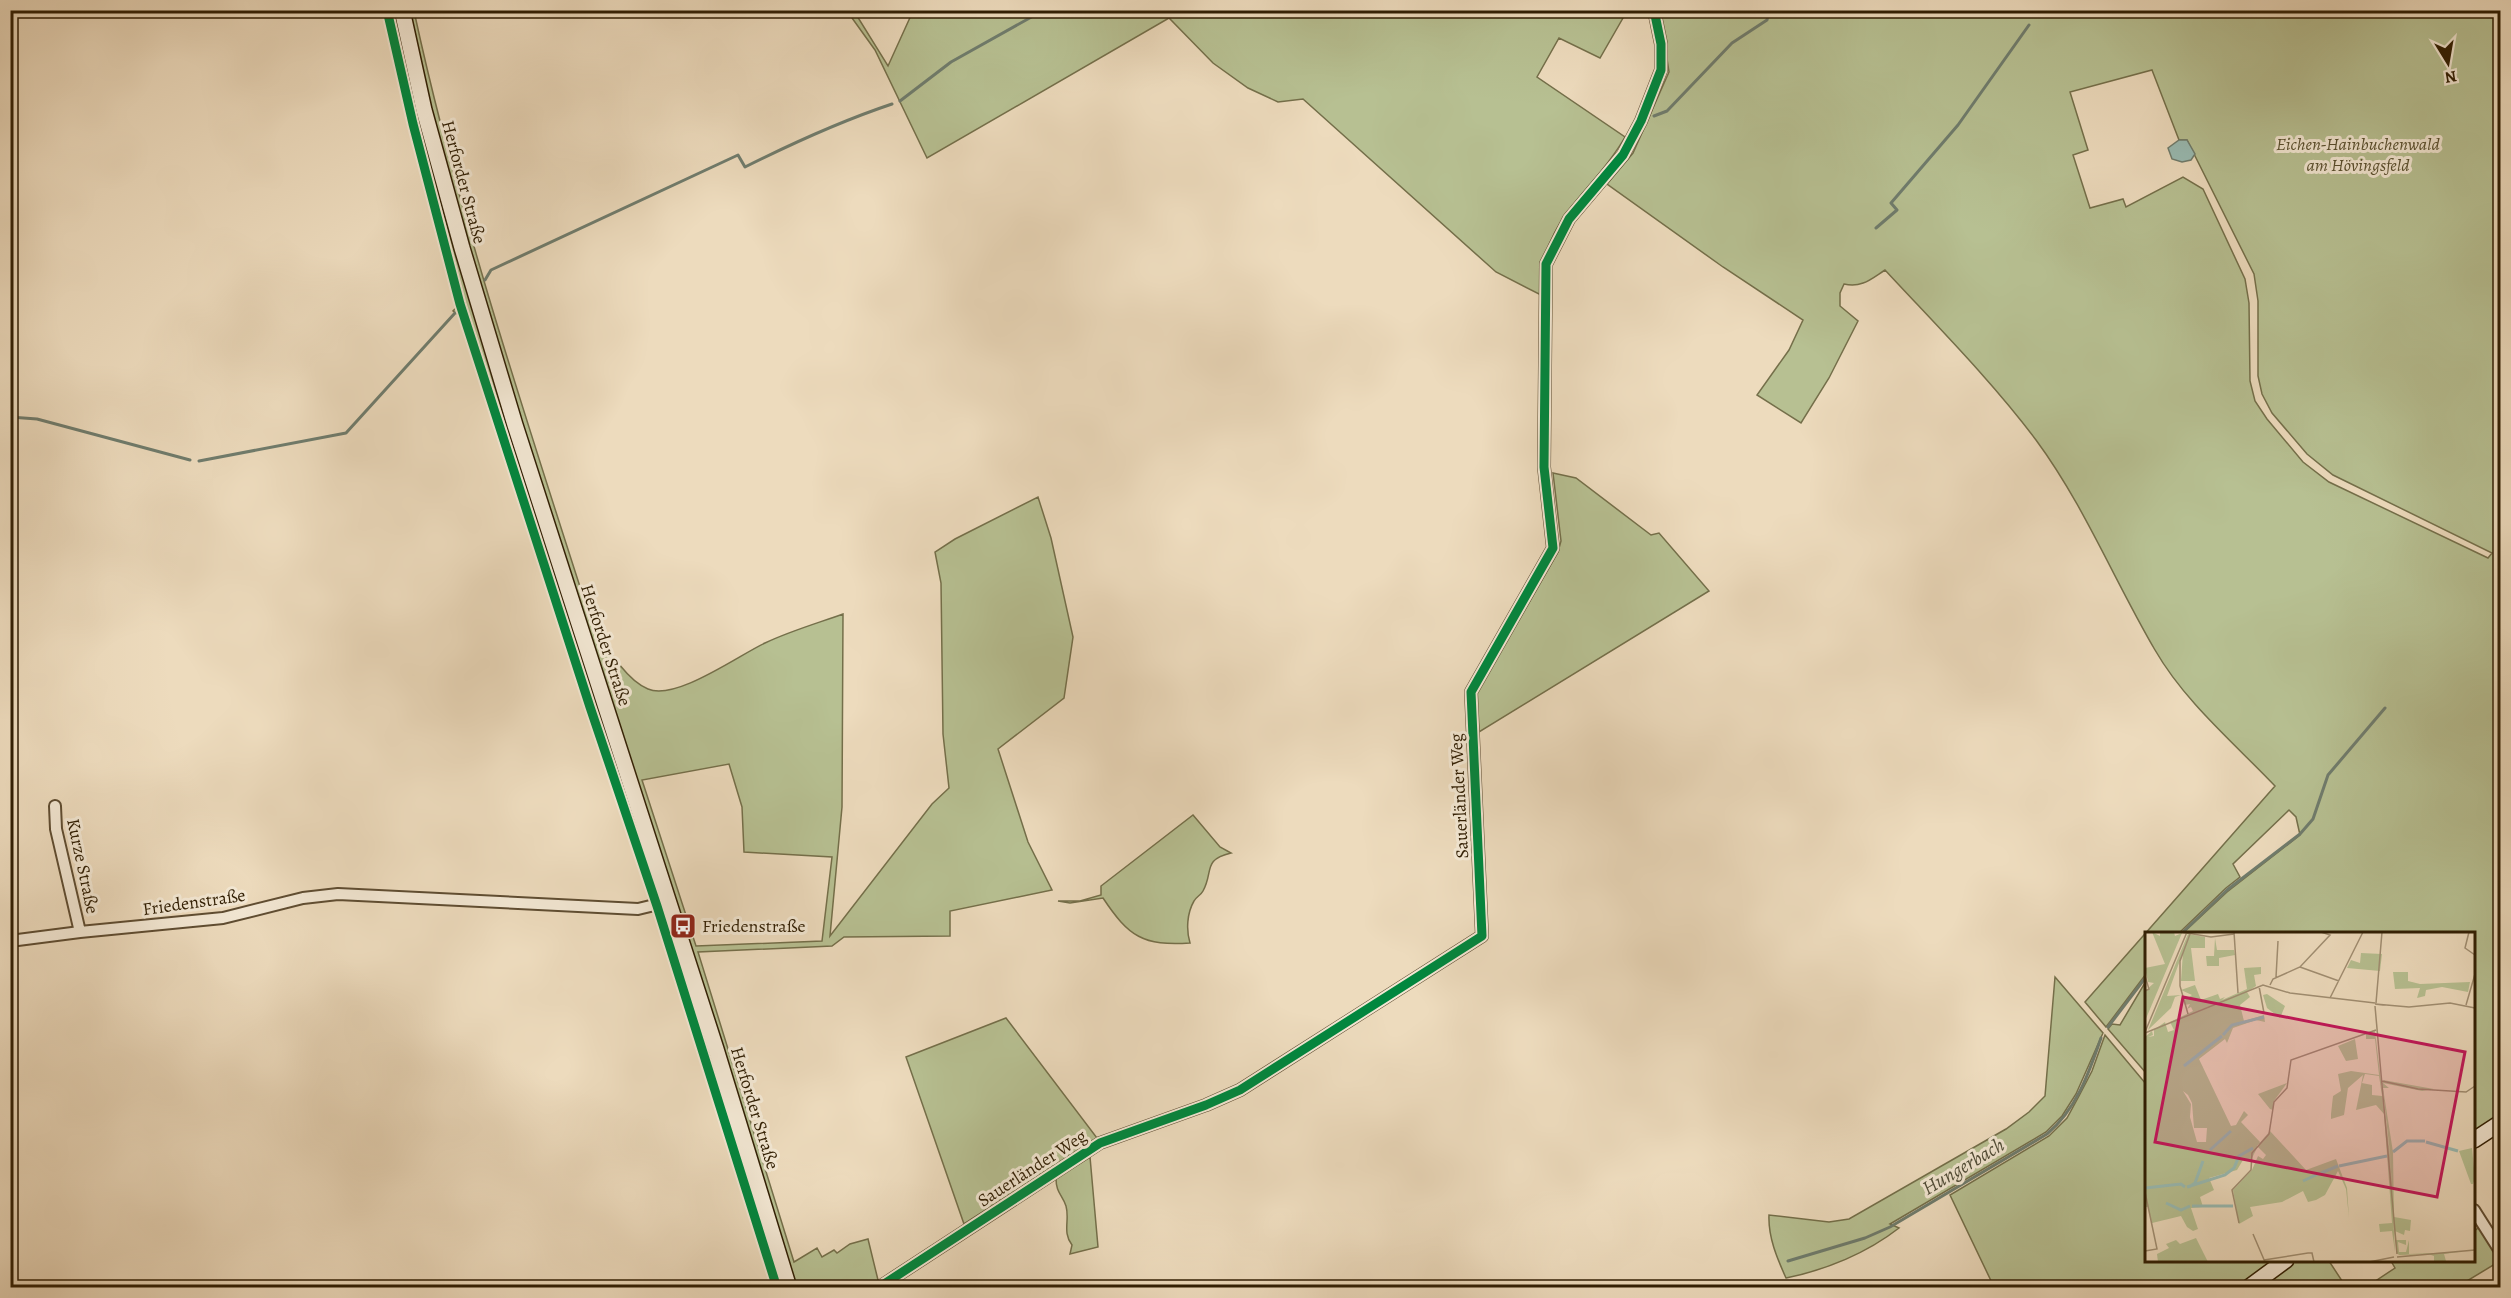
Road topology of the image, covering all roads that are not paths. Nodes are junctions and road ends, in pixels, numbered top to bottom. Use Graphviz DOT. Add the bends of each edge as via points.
graph roads {
  1 [pos="402,10"];
  2 [pos="1654,10"];
  3 [pos="55,806"];
  4 [pos="667,902"];
  5 [pos="80,932"];
  6 [pos="10,942"];
  7 [pos="2500,1123"];
  8 [pos="2475,1139"];
  9 [pos="2475,1212"];
  10 [pos="2500,1251"];
  11 [pos="2283,1262"];
  12 [pos="789,1287"];
  13 [pos="878,1287"];
  14 [pos="2248,1287"];
  1 -- 4 [label="street, Herforder Straße" via="424,110 465,260"];
  2 -- 13 [label="street, Sauerländer Weg" via="1661,44 1661,70 1641,121 1623,155 1569,219 1546,264 1544,467 1553,548 1471,692 1482,936 1240,1090 1100,1143"];
  3 -- 5 [label="street, Kurze Straße" via="56,829"];
  4 -- 5 [label="street, Friedenstraße" via="638,909 338,894 303,898 223,918"];
  4 -- 12 [label="street, Herforder Straße"];
  5 -- 6 [label="street, Friedenstraße"];
  7 -- 8 [label="street"];
  9 -- 10 [label="street"];
  11 -- 14 [label="street"];
}
